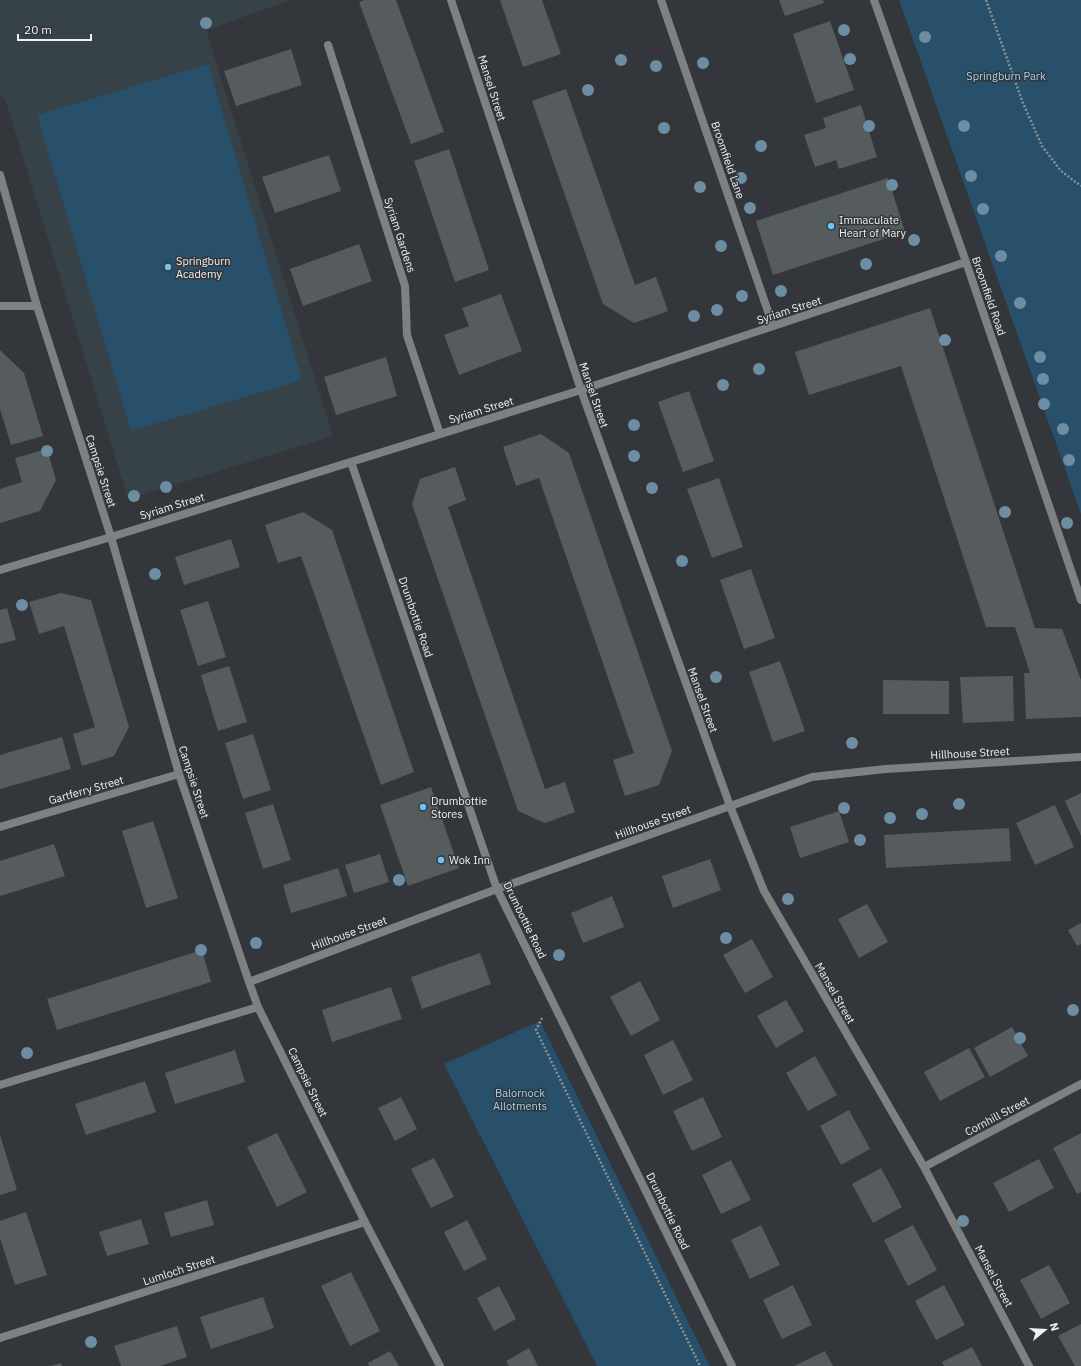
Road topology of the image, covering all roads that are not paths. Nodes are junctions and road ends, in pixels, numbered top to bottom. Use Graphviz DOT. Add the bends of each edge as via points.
graph roads {
  1 [pos="451,0"];
  2 [pos="662,0"];
  3 [pos="874,0"];
  4 [pos="328,45"];
  5 [pos="0,175"];
  6 [pos="966,262"];
  7 [pos="0,306"];
  8 [pos="37,306"];
  9 [pos="773,326"];
  10 [pos="580,390"];
  11 [pos="440,434"];
  12 [pos="351,462"];
  13 [pos="111,537"];
  14 [pos="0,570"];
  15 [pos="1081,600"];
  16 [pos="1081,757"];
  17 [pos="179,774"];
  18 [pos="730,806"];
  19 [pos="0,827"];
  20 [pos="497,889"];
  21 [pos="249,982"];
  22 [pos="258,1007"];
  23 [pos="1081,1084"];
  24 [pos="0,1085"];
  25 [pos="924,1167"];
  26 [pos="365,1222"];
  27 [pos="0,1338"];
  28 [pos="440,1366"];
  29 [pos="732,1366"];
  30 [pos="1029,1366"];
  1 -- 10 [label="street, Mansel Street"];
  2 -- 9 [label="street, Broomfield Lane"];
  3 -- 6 [label="street, Broomfield Road"];
  4 -- 11 [label="street, Syriam Gardens" via="404,286 407,335"];
  5 -- 8 [label="street, Campsie Street"];
  6 -- 9 [label="street, Syriam Street"];
  6 -- 15 [label="street, Broomfield Road"];
  7 -- 8 [label="street"];
  8 -- 13 [label="street, Campsie Street"];
  9 -- 10 [label="street, Syriam Street"];
  10 -- 11 [label="street, Syriam Street"];
  10 -- 18 [label="street, Mansel Street"];
  11 -- 12 [label="street, Syriam Street"];
  12 -- 13 [label="street, Syriam Street"];
  12 -- 20 [label="street, Drumbottie Road"];
  13 -- 14 [label="street, Syriam Street"];
  13 -- 17 [label="street, Campsie Street"];
  16 -- 18 [label="street, Hillhouse Street" via="886,769 812,777"];
  17 -- 19 [label="street, Gartferry Street"];
  17 -- 21 [label="street, Campsie Street"];
  18 -- 20 [label="street, Hillhouse Street"];
  18 -- 25 [label="street, Mansel Street" via="764,891"];
  20 -- 21 [label="street, Hillhouse Street"];
  20 -- 29 [label="street, Drumbottie Road"];
  21 -- 22 [label="street, Campsie Street"];
  22 -- 24 [label="street"];
  22 -- 26 [label="street, Campsie Street"];
  23 -- 25 [label="street, Cornhill Street"];
  25 -- 30 [label="street, Mansel Street"];
  26 -- 27 [label="street, Lumloch Street"];
  26 -- 28 [label="street, Campsie Street"];
}
